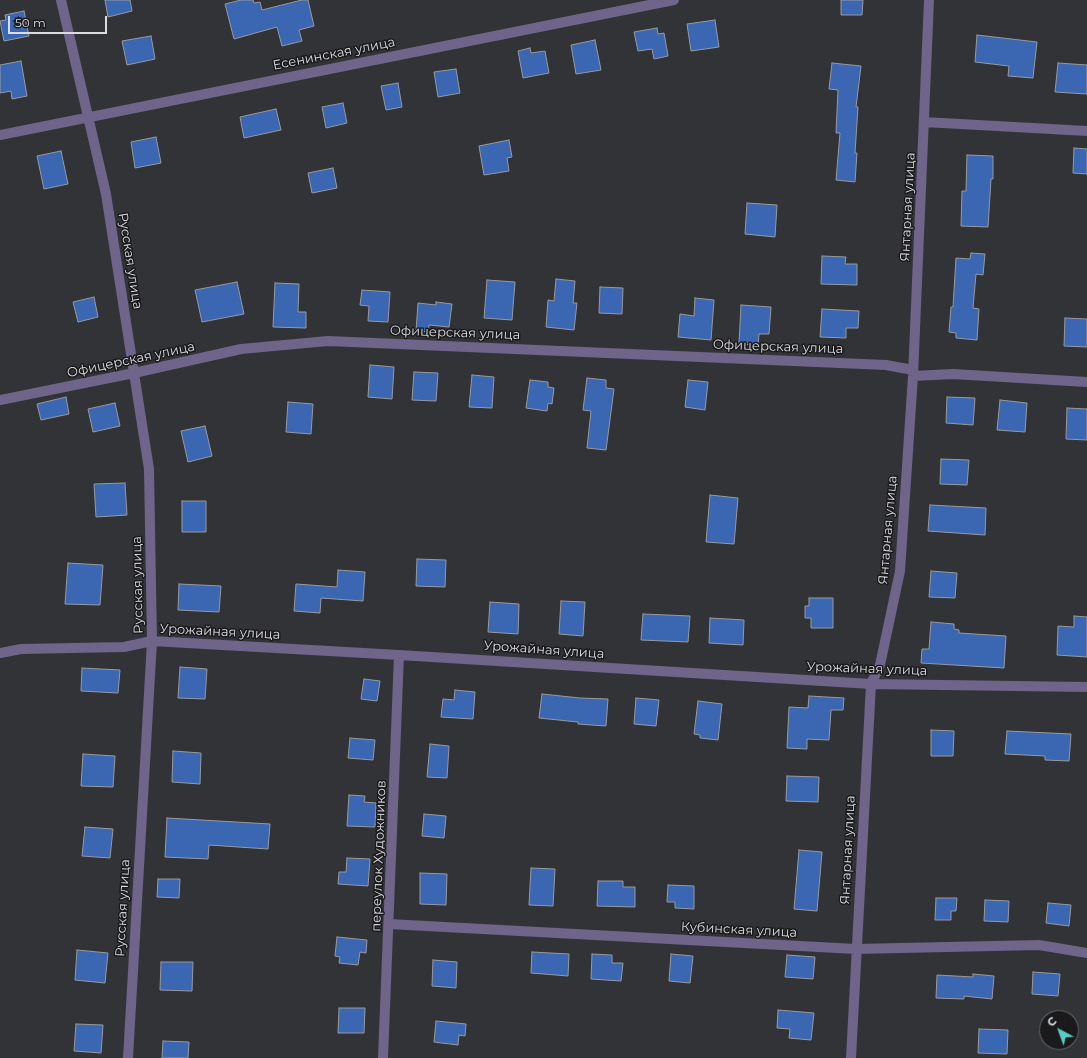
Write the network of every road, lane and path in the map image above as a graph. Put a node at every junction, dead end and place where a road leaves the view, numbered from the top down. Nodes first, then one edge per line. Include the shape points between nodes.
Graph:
1 (61, 0) edge
2 (674, 0) edge
3 (929, 0) edge
4 (88, 117) junction
5 (924, 122) junction
6 (1087, 131) edge
7 (0, 135) edge
8 (134, 373) junction
9 (913, 373) junction
10 (1087, 382) edge
11 (0, 400) edge
12 (152, 641) junction
13 (0, 653) edge
14 (399, 655) junction
15 (871, 684) junction
16 (1087, 687) edge
17 (389, 924) junction
18 (856, 949) junction
19 (1087, 953) edge
20 (128, 1058) edge
21 (383, 1058) edge
22 (851, 1058) edge

1 - 4 street, Русская улица
2 - 4 street, Есенинская улица
3 - 5 street, Янтарная улица
4 - 7 street, Есенинская улица
4 - 8 street, Русская улица via 106,194
5 - 6 street
5 - 9 street, Янтарная улица
8 - 9 street, Офицерская улица via 241,349 328,341 886,365
8 - 11 street, Офицерская улица
8 - 12 street, Русская улица via 149,469
9 - 10 street, Офицерская улица
9 - 15 street, Янтарная улица via 900,571 880,664
12 - 13 street, Урожайная улица via 124,647 21,649
12 - 14 street, Урожайная улица
12 - 20 street, Русская улица
14 - 15 street, Урожайная улица
14 - 17 street, переулок Художников
15 - 16 street, Урожайная улица
15 - 18 street, Янтарная улица
17 - 18 street, Кубинская улица
17 - 21 street, переулок Художников
18 - 19 street, Кубинская улица via 1040,945
18 - 22 street, Янтарная улица

